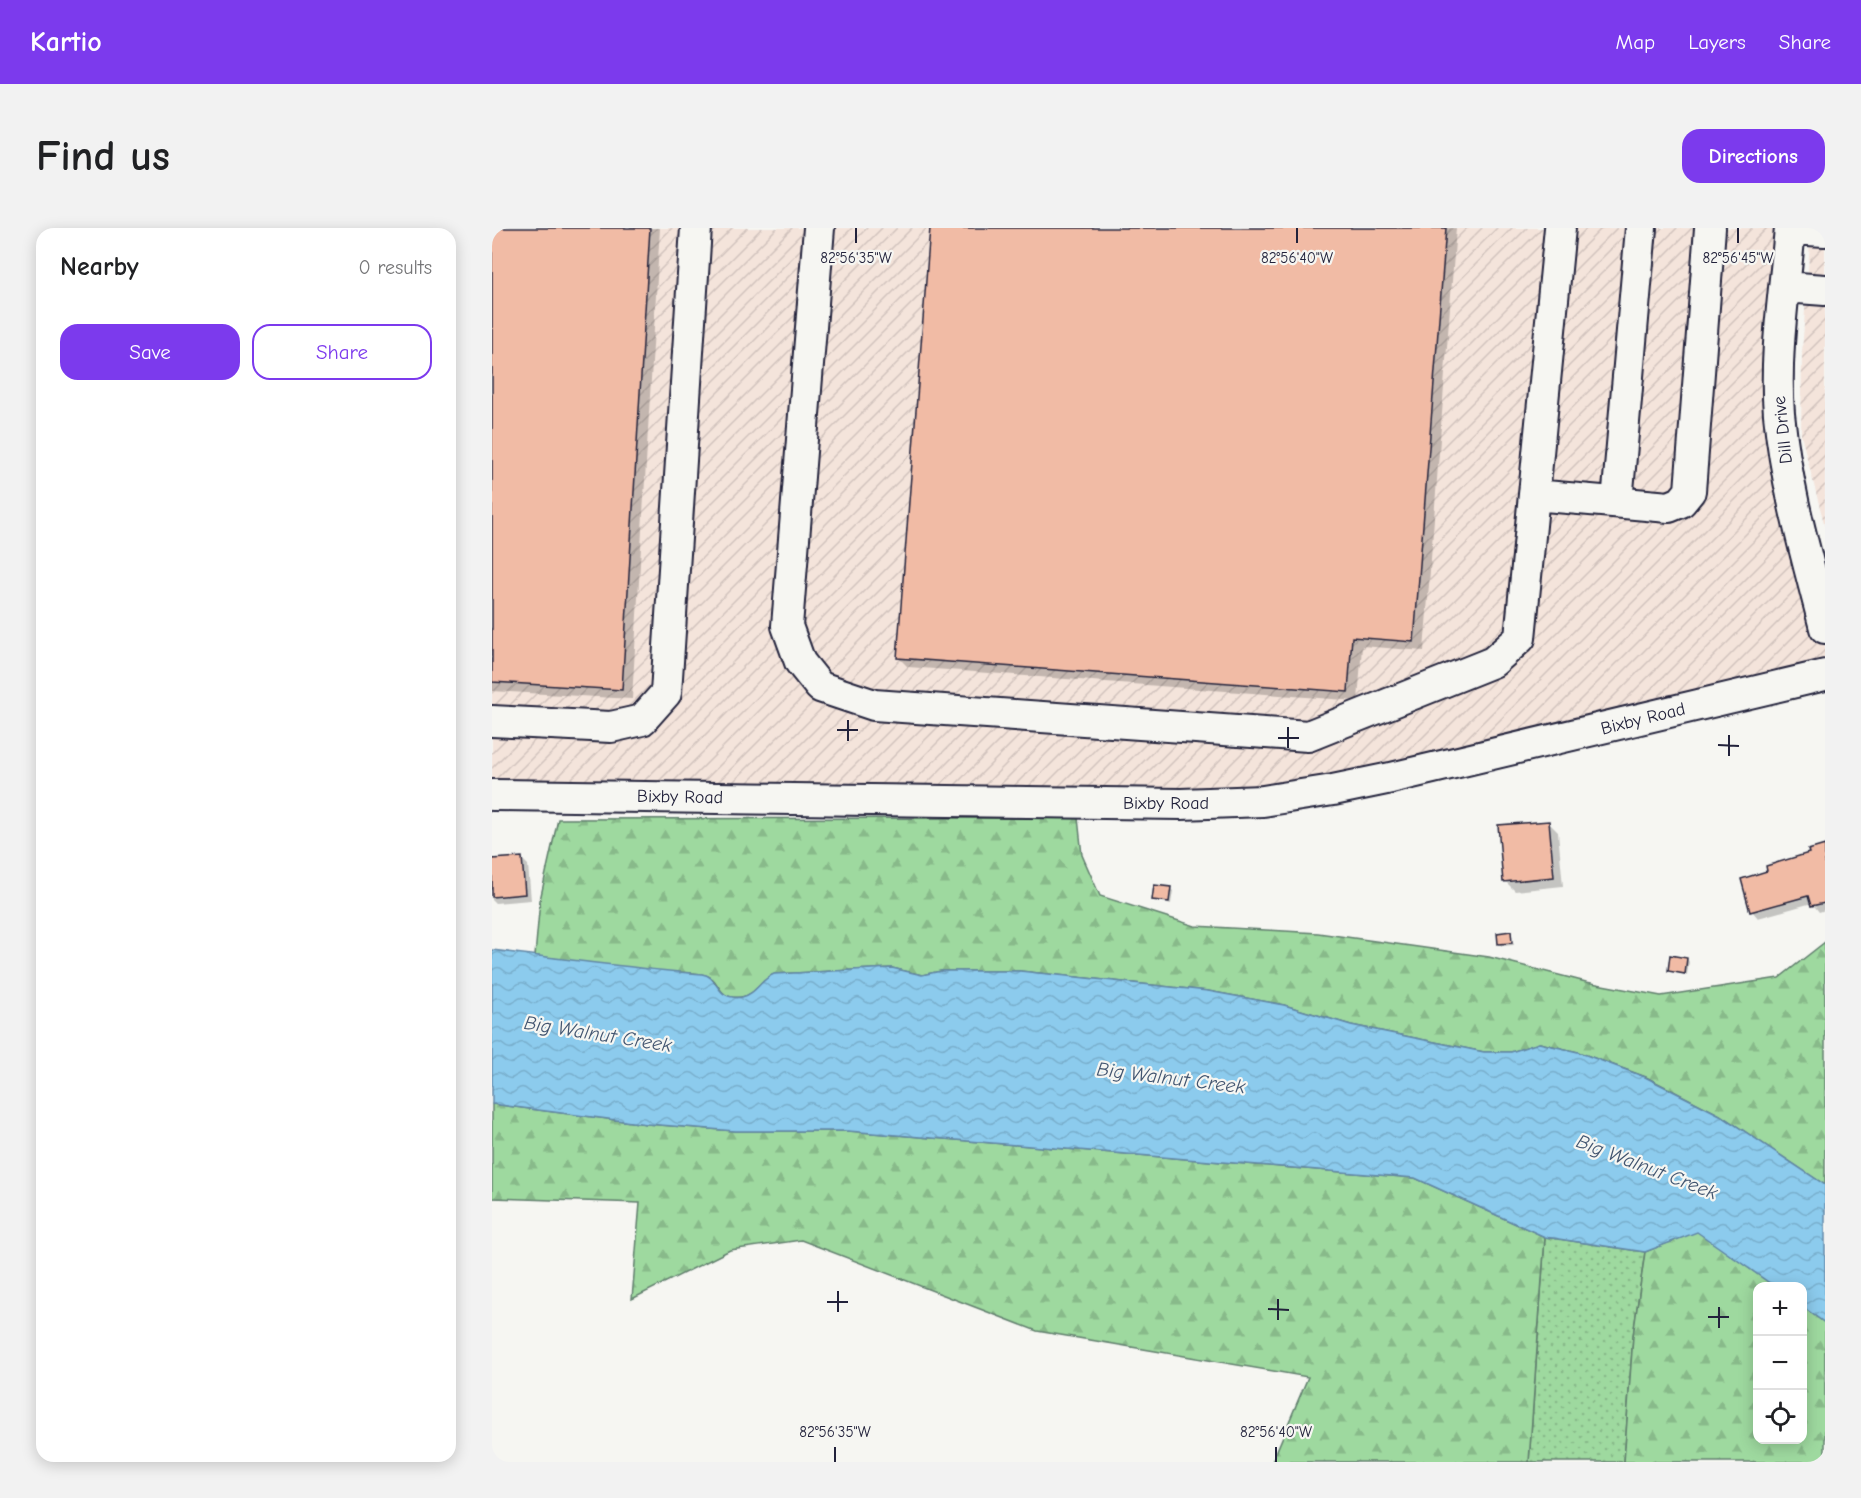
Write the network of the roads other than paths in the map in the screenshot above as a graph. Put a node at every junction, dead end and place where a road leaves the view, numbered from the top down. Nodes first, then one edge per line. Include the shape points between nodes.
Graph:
1 (696, 228) edge
2 (819, 228) edge
3 (1560, 228) edge
4 (1641, 228) edge
5 (1710, 228) edge
6 (1790, 228) edge
7 (1825, 231) edge
8 (1785, 286) junction
9 (1825, 290) edge
10 (1534, 495) junction
11 (1617, 502) junction
12 (1825, 628) edge
13 (1825, 675) edge
14 (492, 721) edge
15 (492, 795) edge

1 - 14 street via 666,693 642,720 611,727
2 - 10 street via 787,627 800,662 820,687 874,705 1308,736 1493,662 1520,638
3 - 10 street
4 - 11 street
5 - 11 street via 1690,491 1681,502 1669,507
6 - 7 street
6 - 8 street, Dill Drive
8 - 9 street
8 - 12 street, Dill Drive via 1779,413 1796,511
10 - 11 street
13 - 15 street, Bixby Road via 1403,775 1263,801 1181,804

